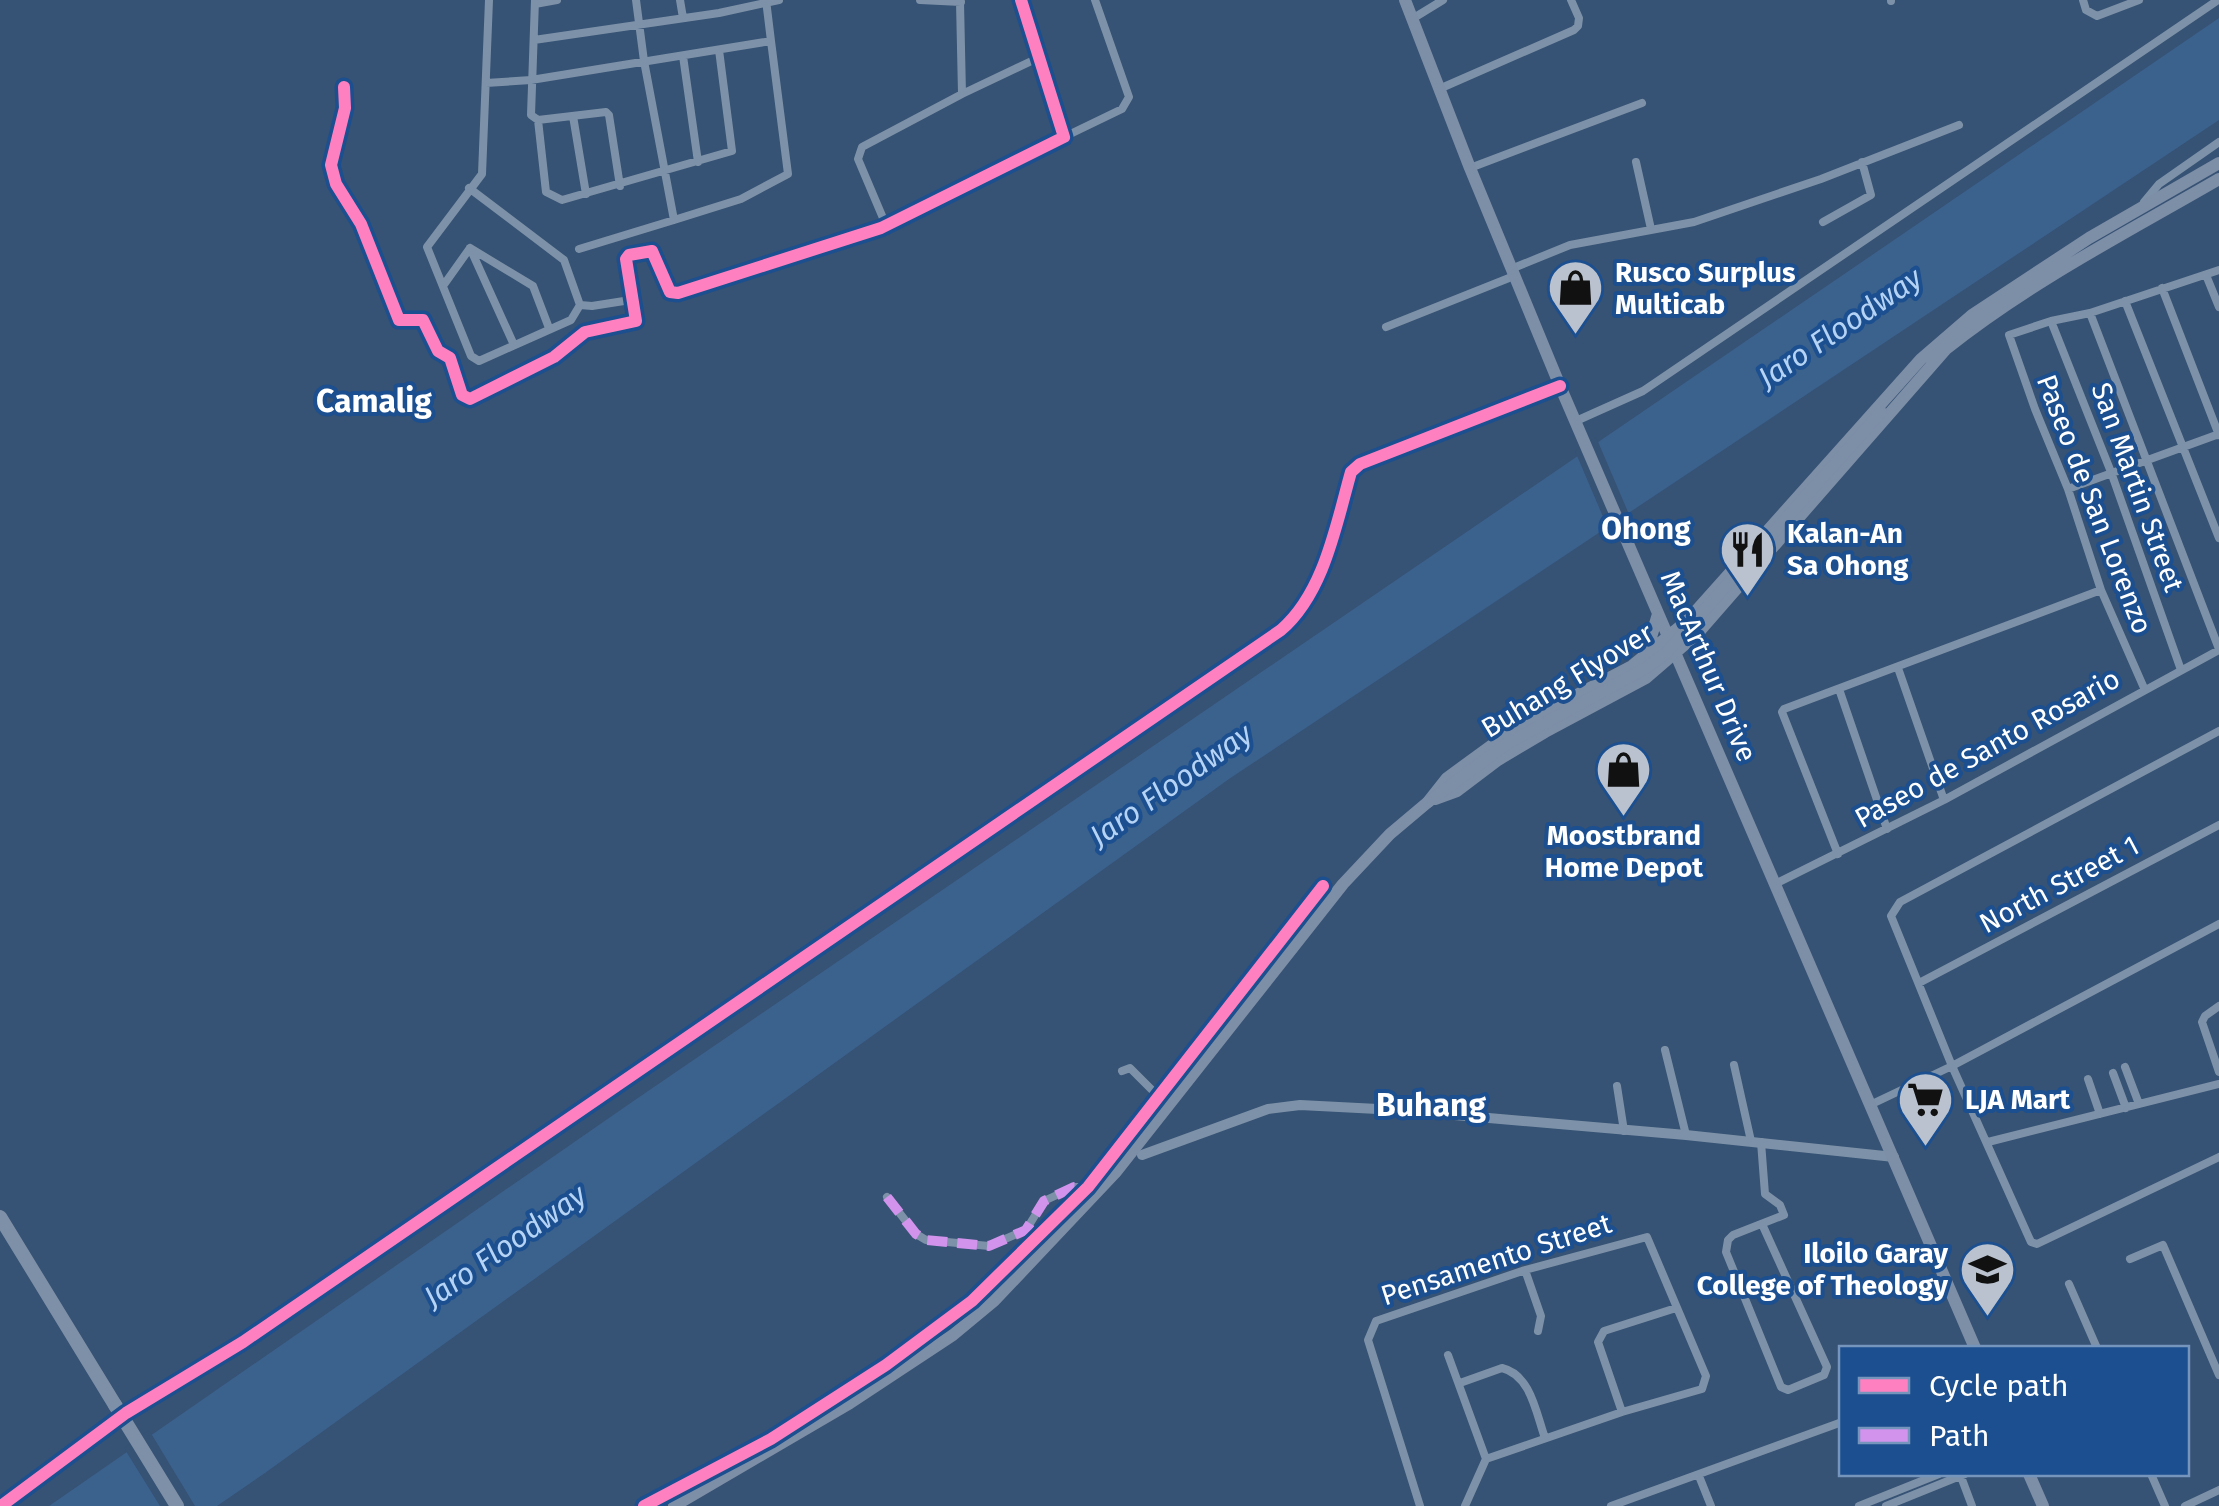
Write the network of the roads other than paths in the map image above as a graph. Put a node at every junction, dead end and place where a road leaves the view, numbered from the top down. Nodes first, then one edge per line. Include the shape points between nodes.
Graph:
1 (489, 0) edge
2 (557, 0) edge
3 (636, 0) edge
4 (680, 0) edge
5 (717, 0) edge
6 (779, 0) edge
7 (920, 0) edge
8 (1021, 0) edge
9 (1094, 0) edge
10 (1405, 0) edge
11 (1443, 0) edge
12 (1571, 0) edge
13 (2083, 0) edge
14 (2139, 0) edge
15 (2218, 0) edge
16 (963, 1) edge
17 (535, 2) edge
18 (766, 2) edge
19 (719, 13) junction
20 (682, 18) junction
21 (1412, 18) junction
22 (640, 23) junction
23 (534, 40) junction
24 (772, 41) junction
25 (718, 50) junction
26 (683, 56) junction
27 (1040, 57) junction
28 (644, 61) junction
29 (531, 80) junction
30 (486, 84) junction
31 (344, 86) dead end
32 (1439, 89) junction
33 (962, 94) junction
34 (1642, 102) dead end
35 (573, 116) junction
36 (538, 120) junction
37 (1959, 125) dead end
38 (1064, 136) junction
39 (2219, 142) edge
40 (698, 162) junction
41 (1636, 162) dead end
42 (1862, 162) junction
43 (2219, 164) edge
44 (1470, 168) junction
45 (664, 172) junction
46 (2212, 178) edge
47 (620, 186) junction
48 (470, 188) junction
49 (586, 194) junction
50 (2141, 206) junction
51 (674, 220) junction
52 (1824, 222) dead end
53 (2124, 224) junction
54 (880, 228) junction
55 (1651, 230) junction
56 (470, 248) junction
57 (579, 248) dead end
58 (2219, 270) edge
59 (1513, 272) junction
60 (2206, 275) junction
61 (443, 286) junction
62 (2162, 288) junction
63 (624, 301) dead end
64 (2125, 301) junction
65 (580, 305) junction
66 (2219, 307) edge
67 (2090, 313) junction
68 (2051, 321) junction
69 (1386, 327) dead end
70 (550, 328) junction
71 (514, 345) junction
72 (1560, 386) junction
73 (1895, 396) junction
74 (1577, 424) junction
75 (2219, 434) edge
76 (2184, 447) junction
77 (2148, 458) junction
78 (2110, 472) junction
79 (2068, 489) junction
80 (2219, 538) edge
81 (2101, 590) junction
82 (1697, 609) junction
83 (1657, 611) junction
84 (1697, 634) junction
85 (1668, 636) junction
86 (2219, 649) edge
87 (1676, 655) junction
88 (1645, 657) junction
89 (1898, 668) junction
90 (2181, 670) junction
91 (1646, 678) junction
92 (1686, 682) junction
93 (2144, 688) junction
94 (1838, 689) junction
95 (2219, 730) edge
96 (1944, 800) junction
97 (1428, 802) junction
98 (2219, 824) edge
99 (1888, 828) junction
100 (1838, 854) junction
101 (1775, 884) junction
102 (2219, 924) edge
103 (1919, 983) junction
104 (2219, 1006) edge
105 (1665, 1050) dead end
106 (1734, 1065) dead end
107 (1952, 1066) junction
108 (2125, 1067) dead end
109 (1122, 1071) dead end
110 (2219, 1072) edge
111 (2113, 1073) dead end
112 (2088, 1079) dead end
113 (2219, 1084) edge
114 (1617, 1086) dead end
115 (1872, 1104) junction
116 (2139, 1104) junction
117 (1167, 1105) junction
118 (2126, 1108) junction
119 (2100, 1114) junction
120 (1624, 1131) junction
121 (1686, 1135) junction
122 (1756, 1142) junction
123 (1988, 1142) junction
124 (1142, 1155) joint
125 (1894, 1157) junction
126 (2219, 1158) edge
127 (1112, 1177) junction
128 (1088, 1187) joint
129 (886, 1197) dead end
130 (0, 1217) edge
131 (1762, 1224) junction
132 (2130, 1259) dead end
133 (1525, 1270) junction
134 (2069, 1284) dead end
135 (1676, 1308) junction
136 (1538, 1331) dead end
137 (1975, 1346) edge
138 (2096, 1346) edge
139 (1448, 1355) dead end
140 (2219, 1375) edge
141 (1460, 1382) junction
142 (138, 1405) tunnel mouth
143 (1622, 1412) junction
144 (1839, 1423) edge
145 (102, 1429) tunnel mouth
146 (1546, 1438) junction
147 (1486, 1458) junction
148 (1699, 1476) junction
149 (1934, 1476) edge
150 (1960, 1476) edge
151 (1962, 1476) edge
152 (2029, 1476) edge
153 (2152, 1476) edge
154 (2219, 1490) edge
155 (1, 1506) edge
156 (177, 1506) edge
157 (674, 1506) edge
158 (1420, 1506) edge
159 (1465, 1506) edge
160 (1611, 1506) edge
161 (1711, 1506) edge
162 (1859, 1506) edge
163 (1886, 1506) edge
164 (1972, 1506) edge
165 (2043, 1506) edge
166 (2166, 1506) edge
167 (2185, 1506) edge

1 - 30 street
2 - 17 street
3 - 22 street
4 - 20 street
5 - 19 street
6 - 18 street
7 - 16 street
8 - 27 street
9 - 38 street via 1129,97 1122,108
10 - 21 main road, MacArthur Drive
11 - 21 street
12 - 32 street via 1579,18 1574,30
13 - 14 street via 2097,16
15 - 74 street via 1643,391
16 - 33 street
17 - 23 street
18 - 19 street
18 - 24 street
19 - 20 street
20 - 22 street
21 - 32 main road, MacArthur Drive
22 - 23 street
22 - 28 street
23 - 29 street
24 - 25 street
24 - 51 street via 788,174 742,200
25 - 26 street
25 - 40 street via 732,152
26 - 28 street
26 - 40 street
27 - 33 street
27 - 38 street
28 - 29 street
28 - 45 street
29 - 30 street
29 - 36 street via 531,114
30 - 48 street via 482,174
31 - 54 street via 331,165 336,184 362,224 399,320 424,320 438,351 450,358 465,398 554,358 585,332 636,321 629,254 652,251 670,292 678,294
32 - 44 main road, MacArthur Drive
33 - 54 street via 862,147 858,160
34 - 44 street
35 - 36 street
35 - 47 street via 610,115
35 - 49 street
36 - 49 street via 546,192 567,200
37 - 42 street
38 - 54 street
39 - 50 street via 2159,184
40 - 45 street
41 - 55 street
42 - 52 street via 1872,194
42 - 55 street via 1694,222
43 - 46 main road
44 - 59 main road, MacArthur Drive
45 - 47 street
45 - 51 street
46 - 50 main road
46 - 53 main road
47 - 49 street
48 - 61 street via 426,247
48 - 65 street via 564,260
50 - 53 main road
51 - 57 street
53 - 73 main road via 1972,316 1938,342
55 - 59 street via 1570,245
56 - 61 street
56 - 70 street via 532,286
56 - 71 street
58 - 60 street
59 - 69 street
59 - 72 main road, MacArthur Drive
60 - 62 street
60 - 66 street
61 - 71 street via 471,356 479,362
62 - 64 street
62 - 75 street
63 - 65 street
64 - 67 street
64 - 76 street
65 - 70 street via 571,320
67 - 68 street
67 - 77 street
68 - 78 street, San Martin Street
68 - 79 street, Paseo de San Lorenzo via 2009,334
70 - 71 street
72 - 74 main road, MacArthur Drive
72 - 142 street via 1360,464 1351,472 1327,556 1299,614 1281,630 243,1342
73 - 82 main road
73 - 84 main road
73 - 97 main road, Buhang Flyover, bridge via 1666,653 1508,743
74 - 83 main road, MacArthur Drive
75 - 76 street
76 - 77 street
76 - 80 street
77 - 78 street
77 - 86 street
78 - 79 street
78 - 90 street, San Martin Street
79 - 81 street, Paseo de San Lorenzo
81 - 89 street
81 - 93 street, Paseo de San Lorenzo
82 - 83 main road via 1679,618
82 - 85 main road
83 - 85 main road, MacArthur Drive
83 - 88 main road
84 - 87 main road
84 - 92 main road
85 - 87 main road, MacArthur Drive
85 - 88 main road
86 - 90 street, Paseo de Santo Rosario
87 - 91 main road
87 - 92 main road, MacArthur Drive
88 - 97 main road via 1494,742
89 - 94 street
89 - 96 street
90 - 93 street, Paseo de Santo Rosario
91 - 92 main road
91 - 97 main road
92 - 101 main road, MacArthur Drive
93 - 96 street, Paseo de Santo Rosario
94 - 99 street
94 - 100 street via 1782,712
95 - 103 street via 1900,902 1891,916
96 - 99 street, Paseo de Santo Rosario
97 - 117 main road via 1342,884
98 - 103 street, North Street 1
99 - 100 street, Paseo de Santo Rosario
100 - 101 street, Paseo de Santo Rosario
101 - 115 main road, MacArthur Drive
102 - 107 street
103 - 107 street
104 - 110 street via 2202,1022
105 - 121 street
106 - 122 street
107 - 115 street
107 - 123 street
108 - 116 street
109 - 117 street via 1130,1068
111 - 118 street
112 - 119 street
113 - 116 street
114 - 120 street
115 - 125 main road, MacArthur Drive
116 - 118 street
117 - 127 main road
118 - 119 street
119 - 123 street
120 - 121 street
120 - 124 street via 1284,1105
121 - 122 street
122 - 125 street
122 - 131 street via 1760,1196 1780,1205 1784,1215
123 - 126 street via 2037,1244
124 - 127 main road
125 - 137 main road, MacArthur Drive
127 - 128 main road
127 - 157 main road via 1008,1288 953,1335
128 - 129 street via 1044,1201 1026,1230 989,1246 926,1240
130 - 156 highway, bridge
131 - 131 street via 1826,1367 1824,1375 1788,1390 1780,1387 1726,1252 1733,1235
132 - 140 street via 2163,1245
133 - 135 street, Pensamento Street via 1644,1236
133 - 136 street via 1541,1316
133 - 158 street, Pensamento Street via 1388,1314 1370,1329
134 - 138 street
135 - 143 street via 1599,1335
135 - 143 street via 1706,1383
139 - 141 street
141 - 146 street via 1502,1368 1518,1374
141 - 147 street
143 - 146 street
144 - 148 street
145 - 155 street
146 - 147 street
147 - 159 street
148 - 160 street
148 - 161 street
149 - 162 street
150 - 163 street
151 - 164 street
152 - 165 main road
153 - 166 street
154 - 167 street

